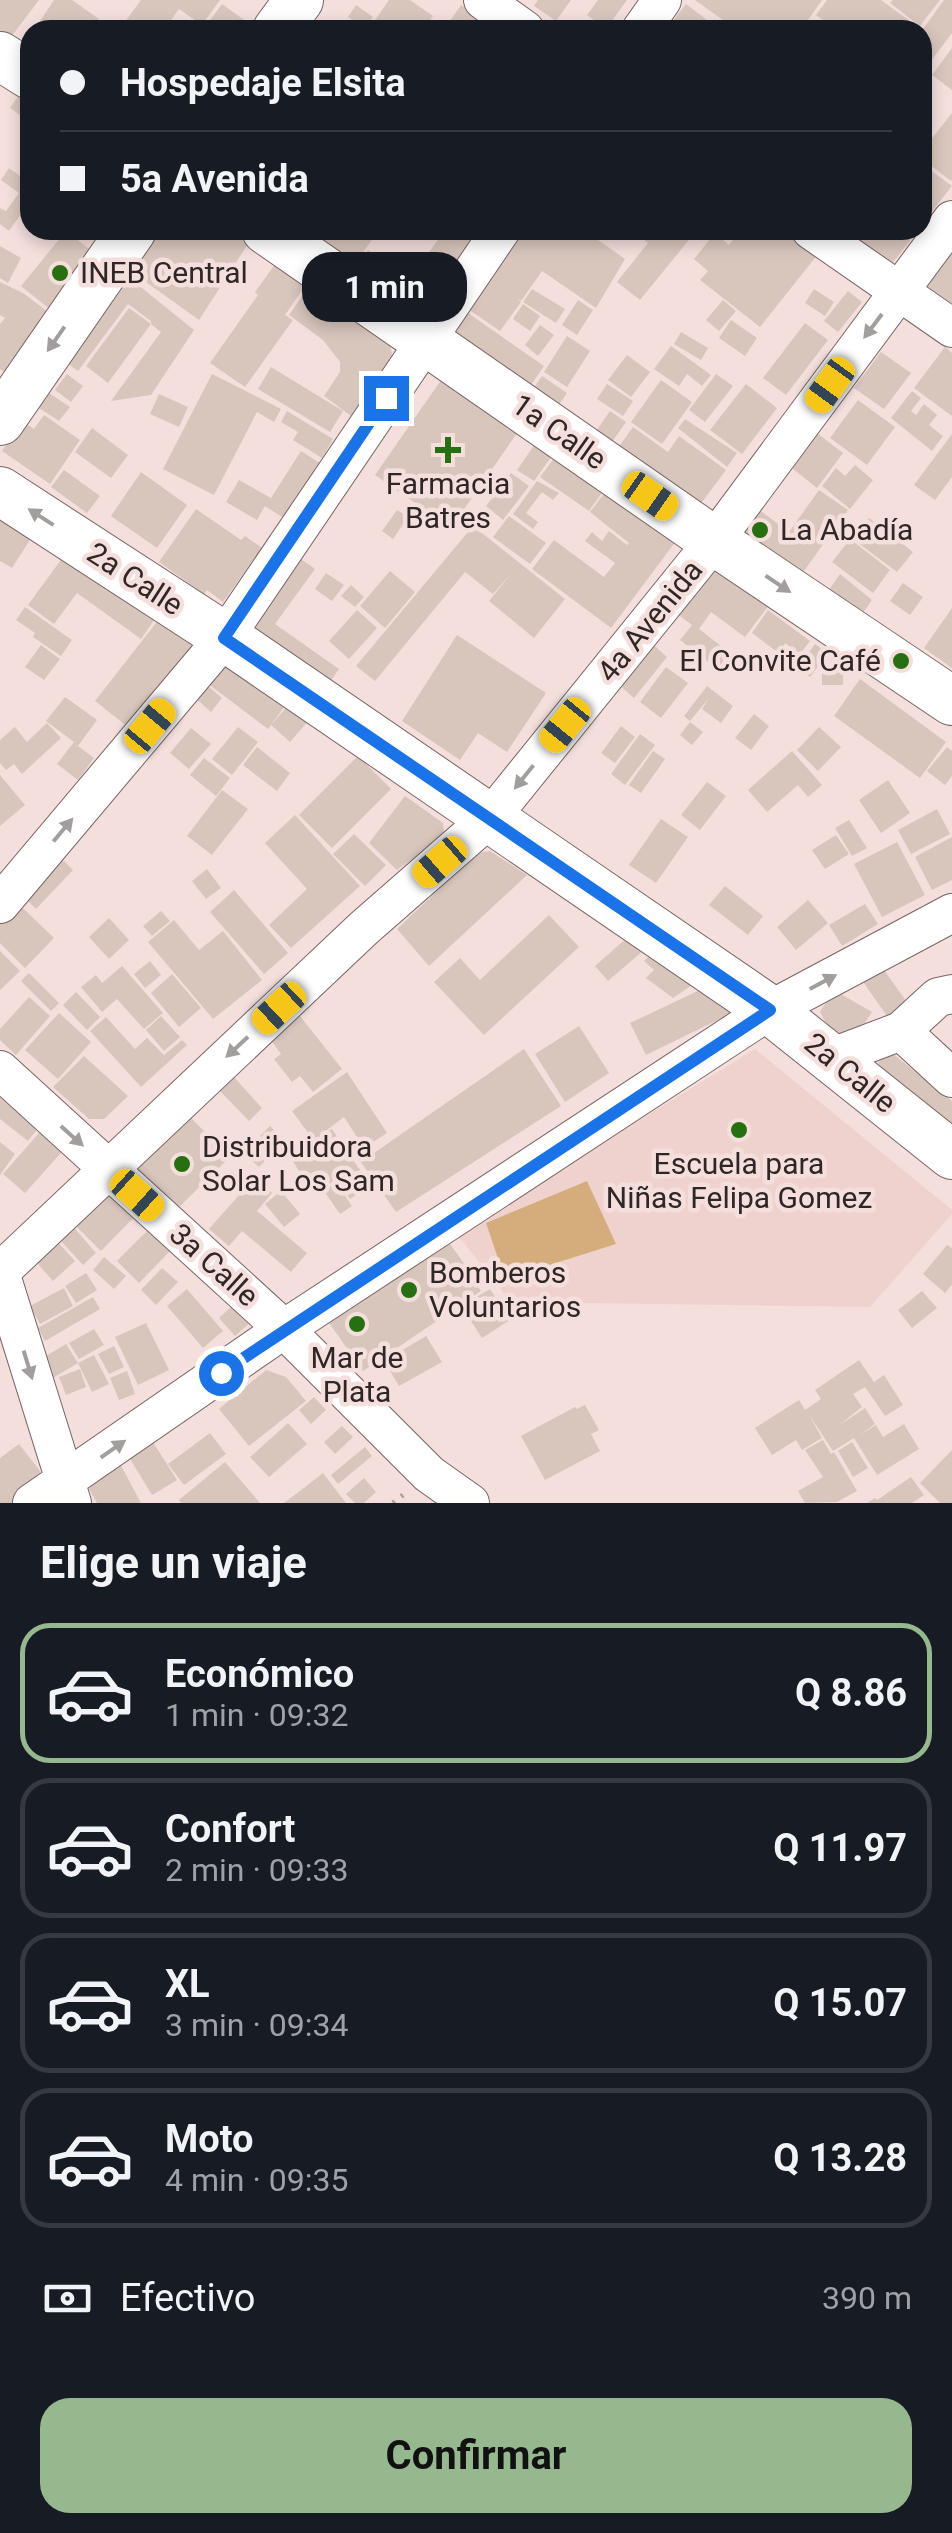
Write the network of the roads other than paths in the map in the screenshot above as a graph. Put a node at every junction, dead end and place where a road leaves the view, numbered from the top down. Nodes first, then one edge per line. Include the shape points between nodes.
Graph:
1 (300, 0) edge
2 (484, 0) edge
3 (285, 20) edge
4 (511, 20) edge
5 (952, 220) edge
6 (125, 240) edge
7 (281, 240) edge
8 (495, 240) edge
9 (826, 240) edge
10 (900, 291) junction
11 (952, 328) edge
12 (426, 338) junction
13 (0, 421) edge
14 (0, 491) edge
15 (714, 541) junction
16 (224, 638) junction
17 (952, 700) edge
18 (491, 817) junction
19 (0, 904) edge
20 (952, 914) edge
21 (952, 994) edge
22 (770, 1010) junction
23 (901, 1031) junction
24 (830, 1058) junction
25 (0, 1070) edge
26 (952, 1078) edge
27 (952, 1155) edge
28 (107, 1168) junction
29 (0, 1272) edge
30 (284, 1329) junction
31 (56, 1497) edge
32 (470, 1503) edge

1 - 3 main road
2 - 4 street
5 - 10 street, 4a Avenida
6 -> 13 main road
7 - 12 main road, 1a Calle
8 - 12 street
9 - 10 street
10 - 11 street
10 -> 15 street, 4a Avenida
12 - 15 main road, 1a Calle
12 - 16 street
16 -> 14 main road, 2a Calle
15 -> 17 main road, 1a Calle
15 -> 18 street, 4a Avenida
16 - 18 main road, 2a Calle
19 -> 16 street
18 - 22 main road, 2a Calle
18 -> 28 street, 4a Avenida
22 -> 20 street
21 - 23 street via 938,997
22 - 24 main road, 2a Calle
22 - 30 street
23 - 24 street
23 - 26 street
24 - 27 main road, 2a Calle
25 -> 28 street, 3a Calle
28 - 29 street, 4a Avenida
28 - 30 street, 3a Calle
29 -> 31 street
31 -> 30 street
30 - 32 street, 3a Calle via 428,1474

